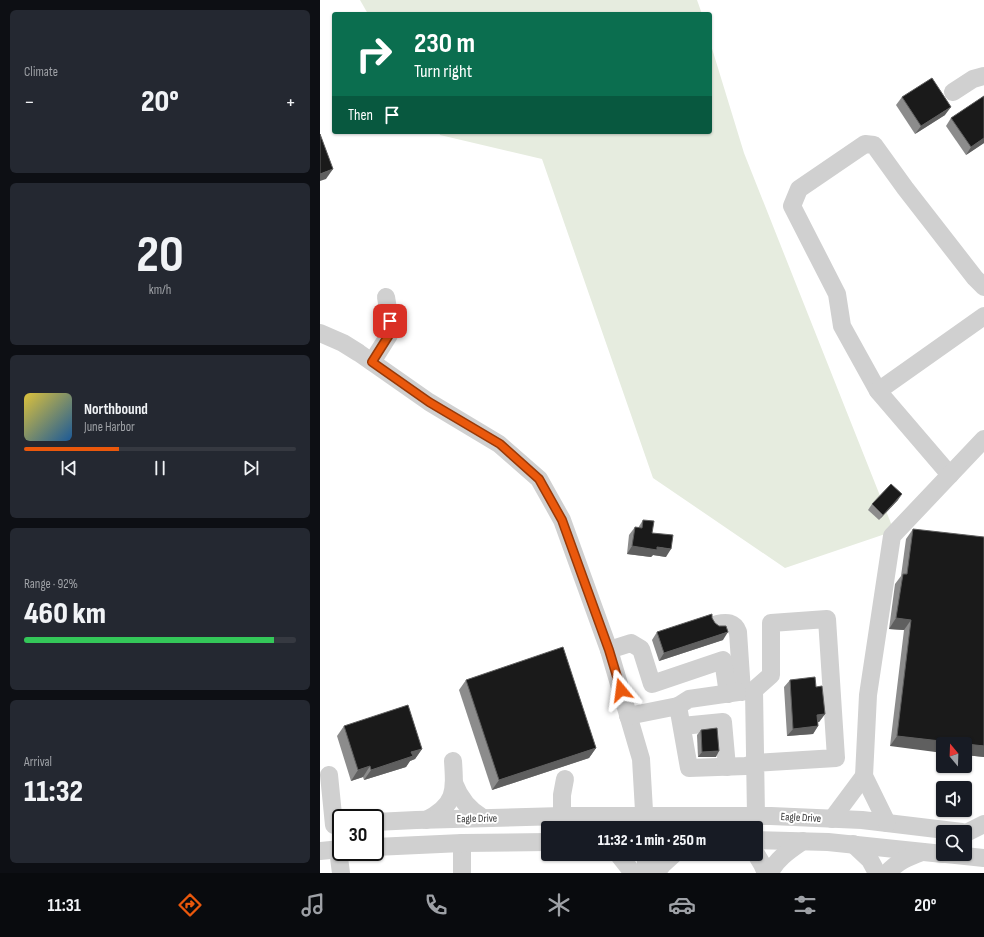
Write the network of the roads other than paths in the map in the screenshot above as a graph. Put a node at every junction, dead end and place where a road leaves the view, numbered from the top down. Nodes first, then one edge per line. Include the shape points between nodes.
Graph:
1 (984, 76) edge
2 (953, 92) dead end
3 (984, 287) edge
4 (386, 297) dead end
5 (984, 316) edge
6 (320, 332) edge
7 (372, 362) junction
8 (878, 391) junction
9 (984, 439) edge
10 (950, 474) junction
11 (717, 624) edge
12 (609, 650) junction
13 (741, 692) junction
14 (678, 706) junction
15 (628, 716) junction
16 (682, 726) junction
17 (453, 761) dead end
18 (755, 763) junction
19 (727, 767) junction
20 (329, 775) dead end
21 (864, 776) junction
22 (565, 779) dead end
23 (454, 783) junction
24 (562, 816) junction
25 (756, 816) junction
26 (483, 818) junction
27 (832, 819) junction
28 (426, 820) junction
29 (631, 821) edge
30 (645, 821) edge
31 (664, 821) edge
32 (384, 822) edge
33 (887, 823) junction
34 (984, 824) edge
35 (332, 825) edge
36 (936, 829) edge
37 (972, 829) edge
38 (972, 833) edge
39 (984, 835) edge
40 (763, 840) edge
41 (802, 841) junction
42 (541, 842) edge
43 (462, 843) junction
44 (853, 844) junction
45 (384, 847) edge
46 (923, 851) junction
47 (936, 853) edge
48 (972, 857) edge
49 (984, 858) edge
50 (337, 861) edge
51 (624, 861) edge
52 (646, 861) edge
53 (666, 861) edge
54 (760, 861) edge
55 (341, 873) edge
56 (462, 873) edge
57 (633, 873) edge
58 (646, 873) edge
59 (656, 873) edge
60 (766, 873) edge
61 (770, 873) edge
62 (877, 873) edge
63 (887, 873) edge

1 - 2 street via 973,78
3 - 8 street via 914,200 874,145 865,144 799,189 792,206 837,294 842,326
4 - 7 street via 390,321 389,335
5 - 8 street
6 - 7 street
7 - 12 street via 429,402 500,444 539,479 562,520
8 - 10 street
9 - 10 street
10 - 21 street via 892,536 868,694
11 - 13 street via 724,622 736,626
12 - 13 street via 632,643 647,646 652,684 724,660
12 - 15 street
13 - 14 street via 689,699
13 - 18 street
13 - 18 street via 771,675 771,623 827,619 836,758
14 - 15 street
14 - 16 street
15 - 30 street via 641,759
16 - 19 street via 689,768
16 - 19 street via 724,722
17 - 23 street
18 - 19 street
18 - 25 street
20 - 35 street
21 - 27 street
21 - 33 street
22 - 24 street
23 - 26 street via 462,800
23 - 28 street via 452,795 446,806
24 - 26 street, Eagle Drive
24 - 29 street, Eagle Drive
25 - 27 street, Eagle Drive
25 - 31 street, Eagle Drive
26 - 28 street, Eagle Drive
27 - 33 street, Eagle Drive
28 - 32 street, Eagle Drive
33 - 36 street, Eagle Drive
34 - 37 street
38 - 39 street, Eagle Drive
40 - 41 street
41 - 44 street
41 - 61 street via 783,856
42 - 43 street
43 - 45 street
43 - 56 street
44 - 46 street
44 - 62 street via 870,860
46 - 47 street
46 - 63 street via 907,857
48 - 49 street
50 - 55 street
51 - 57 street
52 - 58 street
53 - 59 street
54 - 60 street

